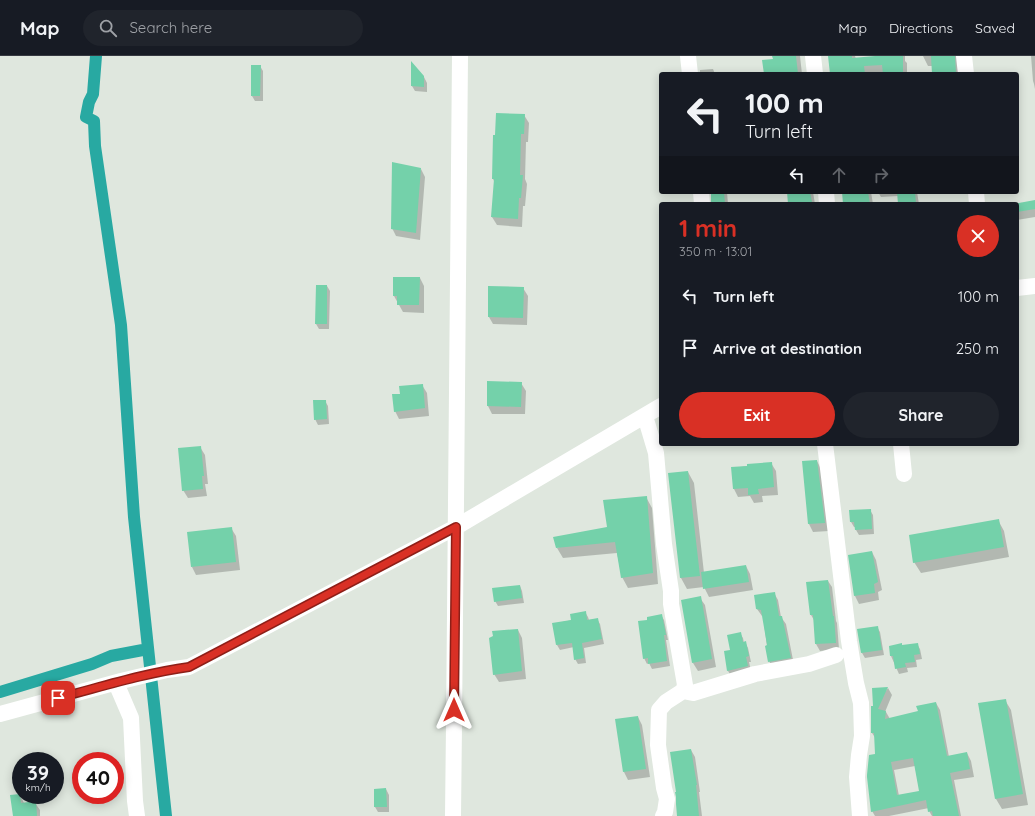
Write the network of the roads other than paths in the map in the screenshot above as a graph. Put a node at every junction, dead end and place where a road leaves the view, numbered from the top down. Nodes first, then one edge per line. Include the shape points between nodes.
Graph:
1 (460, 56) edge
2 (688, 56) edge
3 (813, 56) edge
4 (964, 56) edge
5 (690, 72) edge
6 (815, 72) edge
7 (966, 72) edge
8 (1035, 286) edge
9 (1019, 288) edge
10 (659, 407) edge
11 (645, 416) junction
12 (825, 446) edge
13 (901, 446) edge
14 (904, 474) dead end
15 (456, 527) junction
16 (836, 655) dead end
17 (118, 682) junction
18 (683, 691) junction
19 (0, 714) edge
20 (137, 816) edge
21 (453, 816) edge
22 (663, 816) edge
23 (860, 816) edge

1 - 15 street
2 - 5 street
3 - 6 street
4 - 7 street
8 - 9 street
10 - 11 street
11 - 15 street
11 - 18 street via 656,453 671,604 685,685
12 - 23 street via 849,641 861,703 862,736 857,777
13 - 14 street
15 - 17 street via 189,667
15 - 21 street
16 - 18 street via 809,664 754,674 692,693
17 - 19 street
17 - 20 street via 131,718
18 - 22 street via 659,710 658,745 667,799

